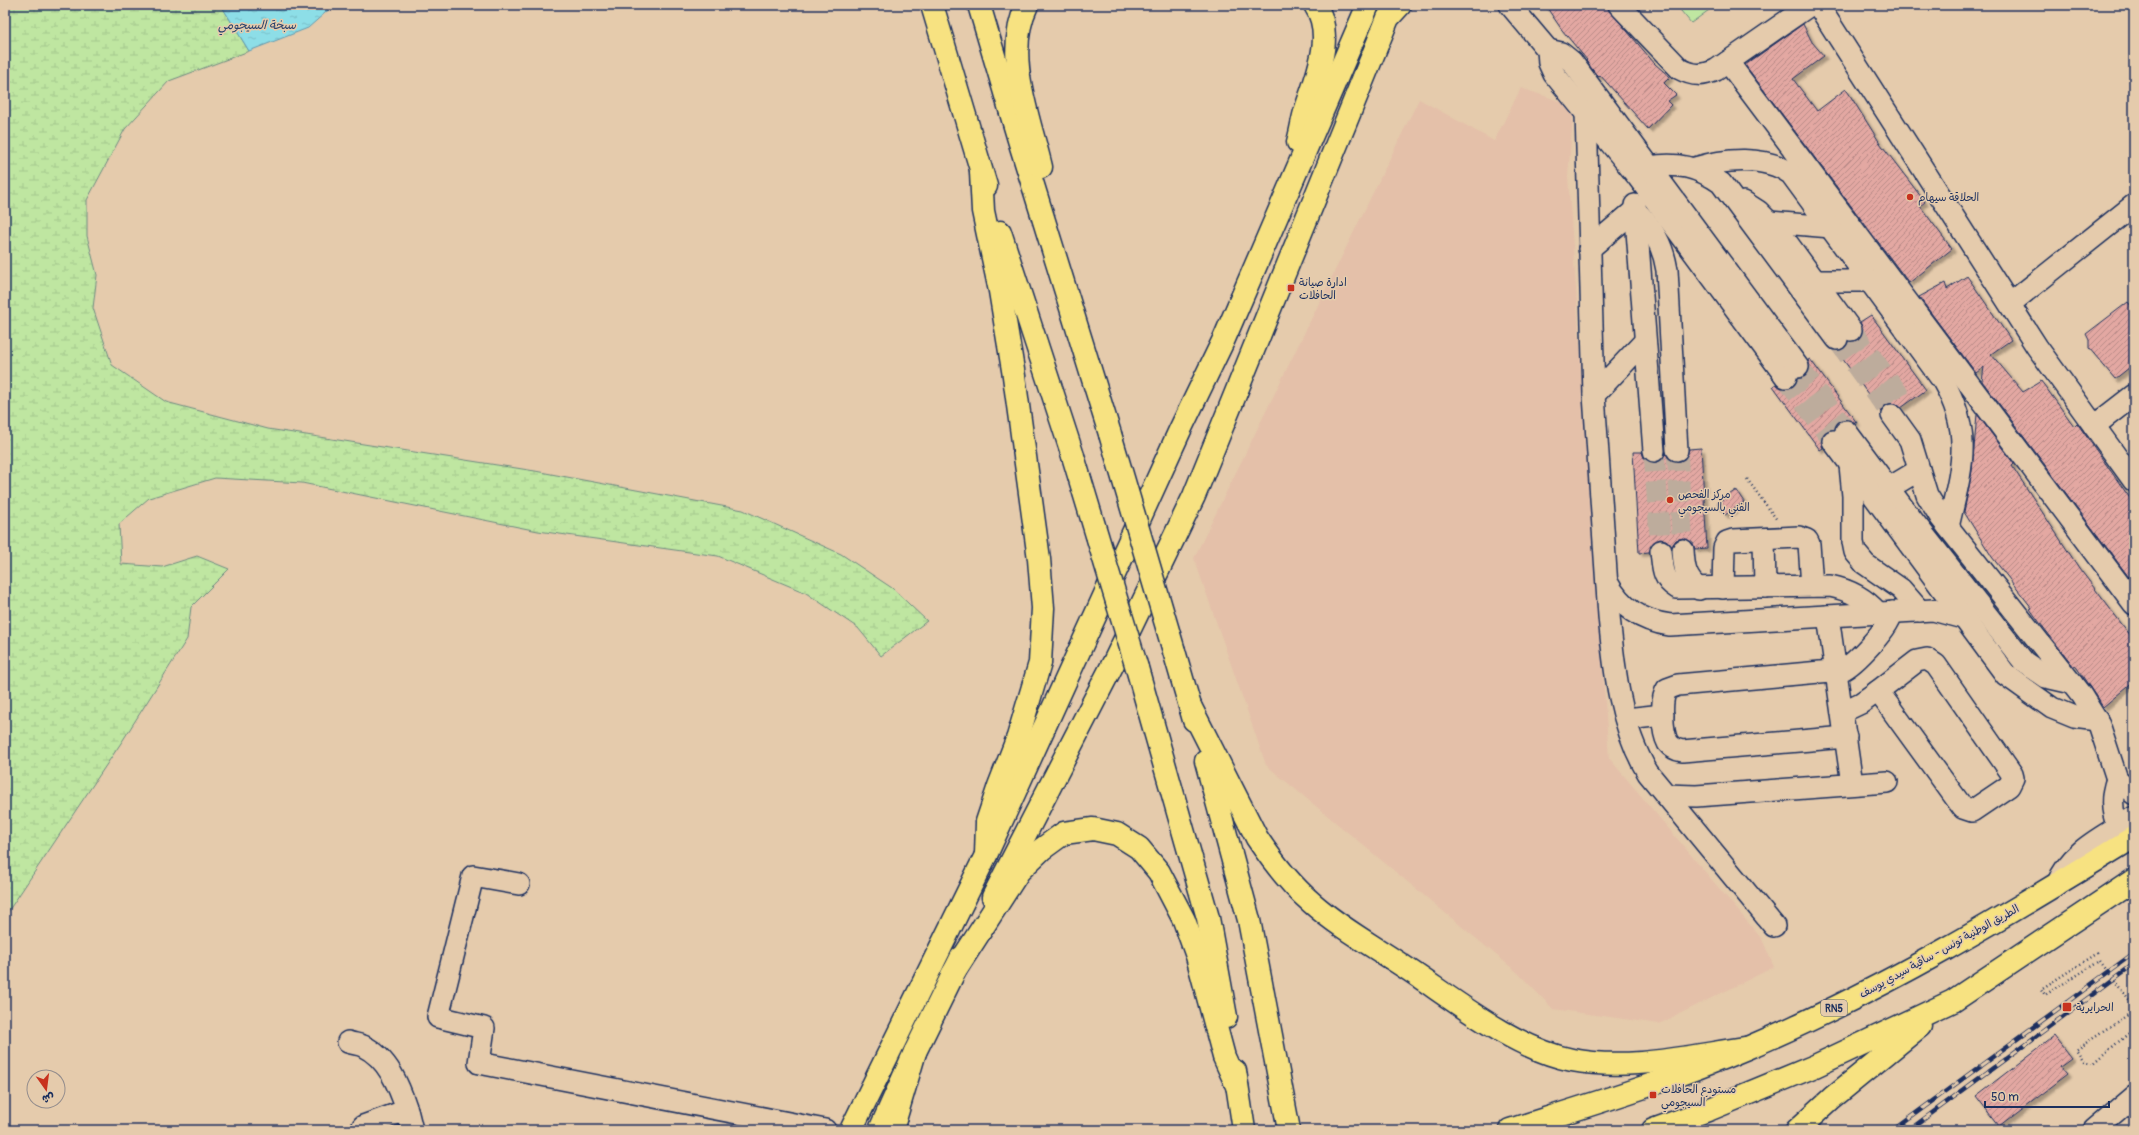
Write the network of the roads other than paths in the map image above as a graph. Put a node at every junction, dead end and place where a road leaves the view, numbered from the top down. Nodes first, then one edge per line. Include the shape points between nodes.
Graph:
1 (932, 5) edge
2 (979, 5) edge
3 (1028, 5) edge
4 (1315, 5) edge
5 (1368, 5) edge
6 (1400, 5) edge
7 (1510, 5) edge
8 (1619, 5) edge
9 (1810, 5) edge
10 (1818, 5) edge
11 (1548, 50) junction
12 (1728, 62) junction
13 (1586, 113) junction
14 (1695, 168) junction
15 (981, 172) junction
16 (1644, 172) junction
17 (1287, 194) junction
18 (1731, 195) junction
19 (2134, 205) edge
20 (1635, 210) junction
21 (1770, 222) junction
22 (1831, 226) junction
23 (1047, 231) junction
24 (1589, 249) junction
25 (1815, 280) junction
26 (1871, 281) junction
27 (2011, 303) junction
28 (1645, 341) junction
29 (1792, 372) tunnel mouth
30 (1594, 395) junction
31 (2134, 395) edge
32 (1898, 410) tunnel mouth
33 (2094, 426) junction
34 (1678, 450) tunnel mouth
35 (1654, 451) tunnel mouth
36 (1850, 465) junction
37 (1919, 470) junction
38 (2134, 481) edge
39 (1888, 488) junction
40 (1948, 527) junction
41 (1774, 538) junction
42 (1683, 550) tunnel mouth
43 (1662, 551) tunnel mouth
44 (1607, 582) junction
45 (1812, 586) junction
46 (1765, 587) junction
47 (1723, 588) junction
48 (1699, 589) junction
49 (2134, 604) edge
50 (1920, 611) junction
51 (1885, 612) junction
52 (1828, 616) junction
53 (1963, 618) junction
54 (1836, 672) junction
55 (2072, 683) junction
56 (1878, 691) junction
57 (1190, 706) junction
58 (1842, 712) junction
59 (1663, 715) junction
60 (1626, 720) junction
61 (2097, 720) junction
62 (1846, 737) junction
63 (2117, 779) junction
64 (1887, 782) dead end
65 (1852, 784) junction
66 (2134, 794) edge
67 (1666, 796) junction
68 (2129, 827) edge
69 (986, 855) junction
70 (2134, 880) edge
71 (519, 884) dead end
72 (1774, 926) dead end
73 (952, 975) junction
74 (1953, 1001) junction
75 (348, 1042) dead end
76 (1746, 1048) junction
77 (915, 1052) junction
78 (1237, 1086) junction
79 (2134, 1096) edge
80 (407, 1110) junction
81 (360, 1129) edge
82 (412, 1130) edge
83 (824, 1130) edge
84 (851, 1130) edge
85 (880, 1130) edge
86 (892, 1130) edge
87 (1244, 1130) edge
88 (1288, 1130) edge
89 (1510, 1130) edge
90 (1653, 1130) edge
91 (1797, 1130) edge
92 (2094, 1130) edge

1 - 15 main road
2 - 23 main road
3 - 23 main road via 1021,18 1016,57 1048,200
4 - 17 main road via 1320,12 1324,28 1324,49 1305,114
5 - 17 main road
6 - 73 main road via 1388,18 1194,496 1114,662
7 - 11 street
8 - 12 street via 1680,68 1688,73 1708,74
9 - 12 street
10 - 27 street via 1915,159
11 - 13 street via 1554,74
11 - 16 street via 1561,53 1572,62
12 - 49 street
13 - 16 street
13 - 24 street
14 - 16 street via 1680,165
14 - 18 street via 1721,183
14 - 22 street via 1727,162 1775,164 1791,174
15 - 69 main road via 983,211 1013,369 1039,559 1043,608 1040,663 1018,737 987,822
15 - 78 main road, bridge via 1137,668 1208,918
16 - 20 street
16 - 29 street
17 - 69 main road via 1224,339
18 - 21 street via 1745,202
18 - 25 street via 1844,334
19 - 27 street
20 - 24 street
20 - 28 street
20 - 34 street via 1653,231 1666,263
21 - 22 street
21 - 25 street
22 - 26 street
23 - 57 main road, bridge
24 - 30 street
25 - 26 street
26 - 40 street via 1943,381 1957,411 1963,445 1962,462
27 - 33 street via 2037,347
28 - 30 street
28 - 35 street
30 - 44 street
31 - 33 street
32 - 37 street
33 - 38 street
36 - 39 street via 1840,436
36 - 50 street via 1855,552 1865,564 1901,589
36 - 53 street
37 - 39 street
37 - 40 street via 1930,501
39 - 55 street via 2024,662 2046,677
40 - 55 street
41 - 45 street via 1803,538 1809,544
41 - 46 street
41 - 47 street via 1727,542 1724,548
42 - 48 street via 1686,573
43 - 48 street via 1663,572 1671,584 1685,589
44 - 52 street via 1618,599 1632,613 1657,623 1670,625
44 - 60 street via 1612,651
45 - 46 street
45 - 51 street via 1830,586 1852,592
46 - 47 street
47 - 48 street
50 - 51 street
50 - 53 street via 1943,612
51 - 52 street
51 - 54 street via 1888,624 1856,659 1846,668
52 - 54 street
53 - 61 street via 2000,668 2042,703 2063,713
54 - 58 street
54 - 59 street via 1672,686 1664,694
55 - 61 street
56 - 56 street via 1917,661 1932,661 2010,770 2012,782 1975,810 1966,810
56 - 58 street
57 - 76 main road via 1257,838 1296,889 1329,917 1503,1033 1548,1054 1596,1064 1645,1062
57 - 88 main road via 1222,815 1248,920
58 - 62 street
59 - 60 street
59 - 62 street via 1666,739 1672,747 1682,751
60 - 67 street via 1640,760
61 - 63 street
62 - 65 street
63 - 66 street
63 - 68 street via 2112,808
64 - 65 street
65 - 67 street
67 - 72 street
68 - 76 main road, الطريق الوطنية تونس - ساقية سيدي يوسف / RN5 via 2057,884 1874,988
69 - 84 main road
70 - 74 main road
71 - 83 street via 473,876 438,1017 484,1028 479,1063
73 - 77 main road
73 - 78 main road via 1019,871 1042,849 1064,833 1093,829 1116,834 1139,848 1159,872 1184,920 1197,956 1224,1057
74 - 90 main road via 1788,1077
74 - 91 main road via 1872,1065
75 - 80 street via 363,1046 387,1065
76 - 89 main road, الطريق الوطنية تونس - ساقية سيدي يوسف / RN5 via 1633,1090
77 - 85 main road
77 - 86 main road
78 - 87 main road
79 - 92 street
80 - 81 street
80 - 82 street

